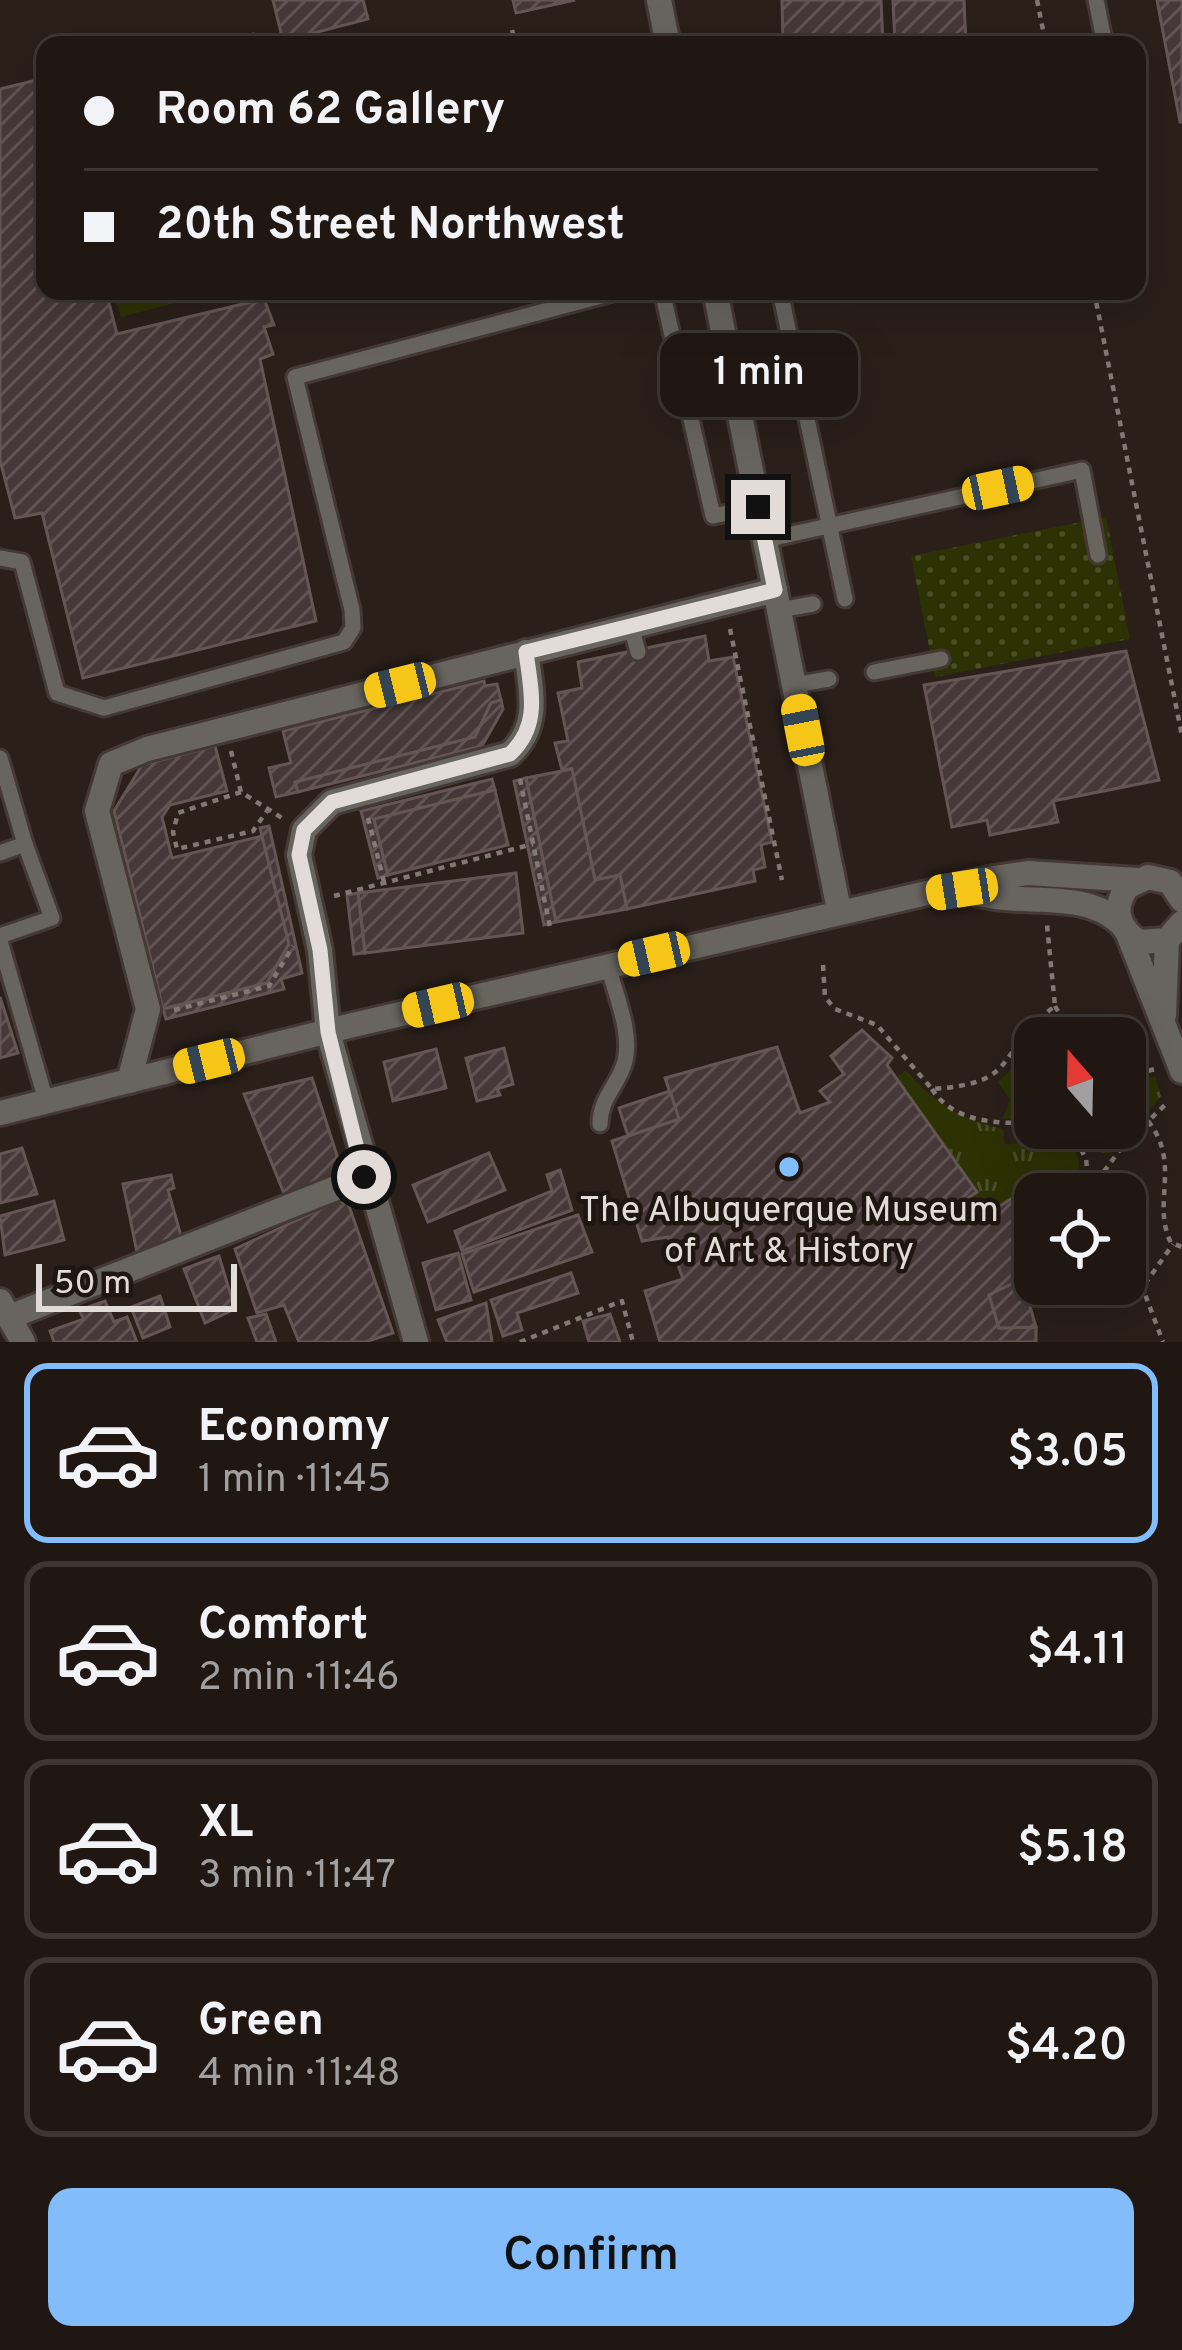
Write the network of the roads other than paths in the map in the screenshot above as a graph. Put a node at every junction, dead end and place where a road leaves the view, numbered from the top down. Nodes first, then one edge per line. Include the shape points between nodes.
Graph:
1 (659, 0) edge
2 (1096, 0) edge
3 (666, 36) edge
4 (1103, 36) edge
5 (586, 300) edge
6 (664, 300) edge
7 (717, 300) edge
8 (782, 300) edge
9 (758, 507) junction
10 (831, 525) junction
11 (765, 540) junction
12 (1098, 555) dead end
13 (0, 558) edge
14 (845, 599) dead end
15 (777, 600) junction
16 (813, 604) dead end
17 (631, 626) junction
18 (526, 652) junction
19 (638, 652) dead end
20 (941, 659) dead end
21 (874, 672) dead end
22 (829, 679) dead end
23 (794, 685) junction
24 (0, 758) edge
25 (25, 844) junction
26 (0, 854) edge
27 (1137, 880) junction
28 (962, 889) junction
29 (1181, 894) edge
30 (839, 910) junction
31 (1124, 929) junction
32 (1178, 932) edge
33 (0, 939) edge
34 (608, 965) junction
35 (1164, 1015) junction
36 (328, 1032) junction
37 (1182, 1071) edge
38 (129, 1081) junction
39 (46, 1101) junction
40 (0, 1112) edge
41 (600, 1124) dead end
42 (364, 1177) junction
43 (6, 1308) edge
44 (23, 1342) edge
45 (416, 1342) edge

1 - 3 street
2 - 4 lane
5 - 13 lane via 295,377 352,610 344,642 104,708 58,693 22,562
6 - 9 lane via 712,516
7 - 9 street
8 - 10 lane
9 - 11 street
10 - 11 lane
10 - 12 lane via 1082,470
10 - 14 lane
11 - 15 street
15 - 16 lane
15 - 17 street
15 - 23 street
17 - 18 street
17 - 19 lane
18 - 36 street via 532,720 510,754 332,802 304,830 299,855
18 - 38 street via 110,764 97,811 148,1009
20 - 21 lane
22 - 23 lane
23 - 30 street
24 - 25 lane
25 - 26 lane
25 - 33 lane via 52,918
27 - 28 street via 1028,873
27 - 29 street via 1159,878
27 - 31 street via 1120,897
28 - 30 street
28 - 31 street via 988,900 1086,904 1105,909
30 - 34 street
31 - 32 street via 1154,944
31 - 35 street
32 - 35 street
33 - 39 lane
34 - 36 street
34 - 41 lane via 627,1040
35 - 37 street
36 - 38 street
36 - 42 street
38 - 39 street
39 - 40 street
42 - 43 street
42 - 45 street
43 - 44 street

